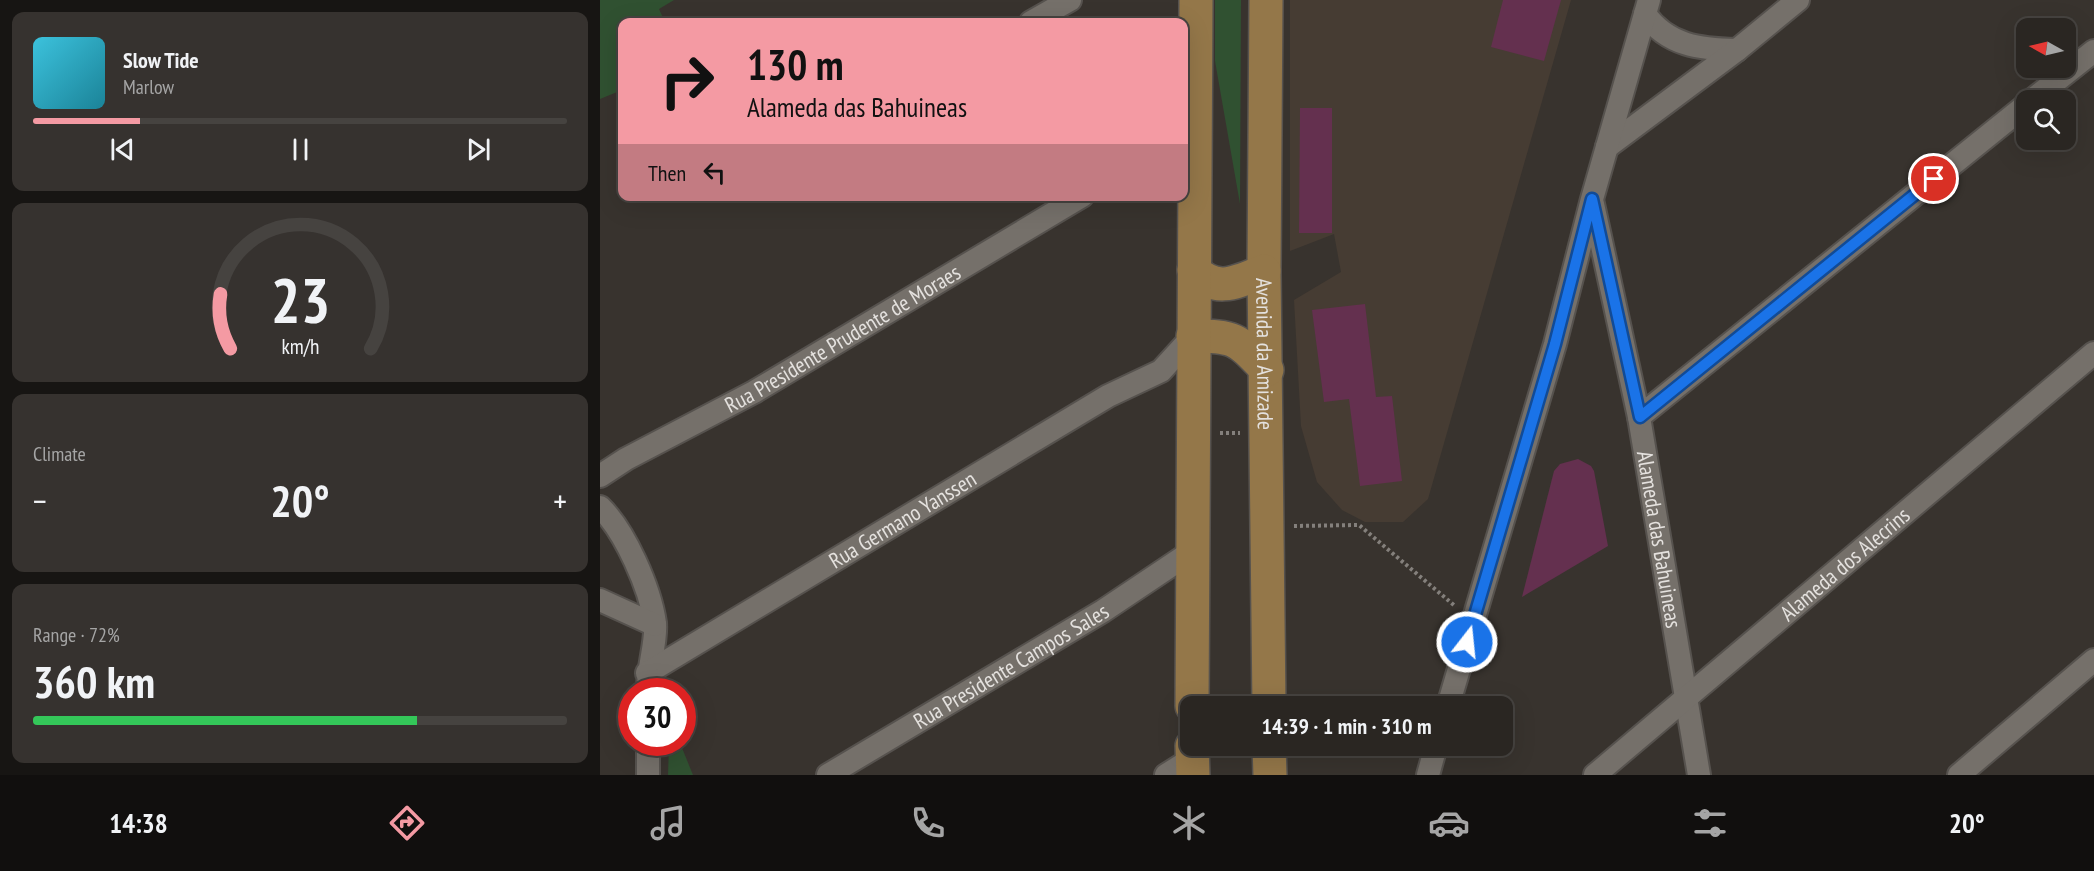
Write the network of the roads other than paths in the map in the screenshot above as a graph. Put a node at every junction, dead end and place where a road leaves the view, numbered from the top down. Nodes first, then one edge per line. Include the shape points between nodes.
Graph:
1 (1070, 0) edge
2 (1196, 0) edge
3 (1266, 0) edge
4 (1798, 0) edge
5 (1647, 7) edge
6 (1038, 18) edge
7 (1737, 50) junction
8 (2094, 51) edge
9 (2045, 90) edge
10 (2016, 113) edge
11 (1189, 135) edge
12 (1607, 147) junction
13 (1592, 199) junction
14 (1074, 201) edge
15 (1194, 270) junction
16 (1264, 271) junction
17 (1193, 336) junction
18 (2094, 353) edge
19 (1267, 370) junction
20 (1161, 371) junction
21 (1192, 389) junction
22 (1640, 417) junction
23 (600, 476) edge
24 (600, 507) edge
25 (1191, 552) junction
26 (600, 600) edge
27 (655, 625) junction
28 (2094, 660) edge
29 (648, 678) edge
30 (654, 678) edge
31 (1192, 696) edge
32 (1269, 696) edge
33 (1451, 696) edge
34 (1685, 698) junction
35 (648, 756) edge
36 (1269, 756) edge
37 (1433, 756) edge
38 (648, 775) edge
39 (828, 775) edge
40 (1270, 775) edge
41 (1428, 775) edge
42 (1595, 775) edge
43 (1699, 775) edge
44 (1959, 775) edge

1 - 6 street
2 - 11 main road
3 - 16 main road, Avenida da Amizade
4 - 7 street
5 - 7 street via 1657,31 1673,39 1705,49
5 - 12 street
7 - 12 street
8 - 9 street
10 - 22 street
11 - 15 main road
12 - 13 street
13 - 22 street, Alameda das Bahuineas
13 - 33 street via 1555,344
14 - 23 street, Rua Presidente Prudente de Moraes via 754,393
15 - 16 main road via 1212,284 1223,285
15 - 17 main road
16 - 19 main road, Avenida da Amizade
17 - 19 main road via 1235,339
17 - 20 street, Rua Germano Yanssen
17 - 21 main road
18 - 34 street, Alameda dos Alecrins
19 - 32 main road, Avenida da Amizade
20 - 21 street
20 - 30 street, Rua Germano Yanssen via 1108,396
21 - 25 main road
22 - 34 street, Alameda das Bahuineas
24 - 27 street, Rua Germano Yanssen via 610,516 627,546
25 - 31 main road
25 - 39 street, Rua Presidente Campos Sales via 1103,611
26 - 27 street
27 - 29 street, Rua Germano Yanssen
28 - 44 street
34 - 42 street, Alameda dos Alecrins
34 - 43 street, Alameda das Bahuineas
35 - 38 street
36 - 40 main road
37 - 41 street

